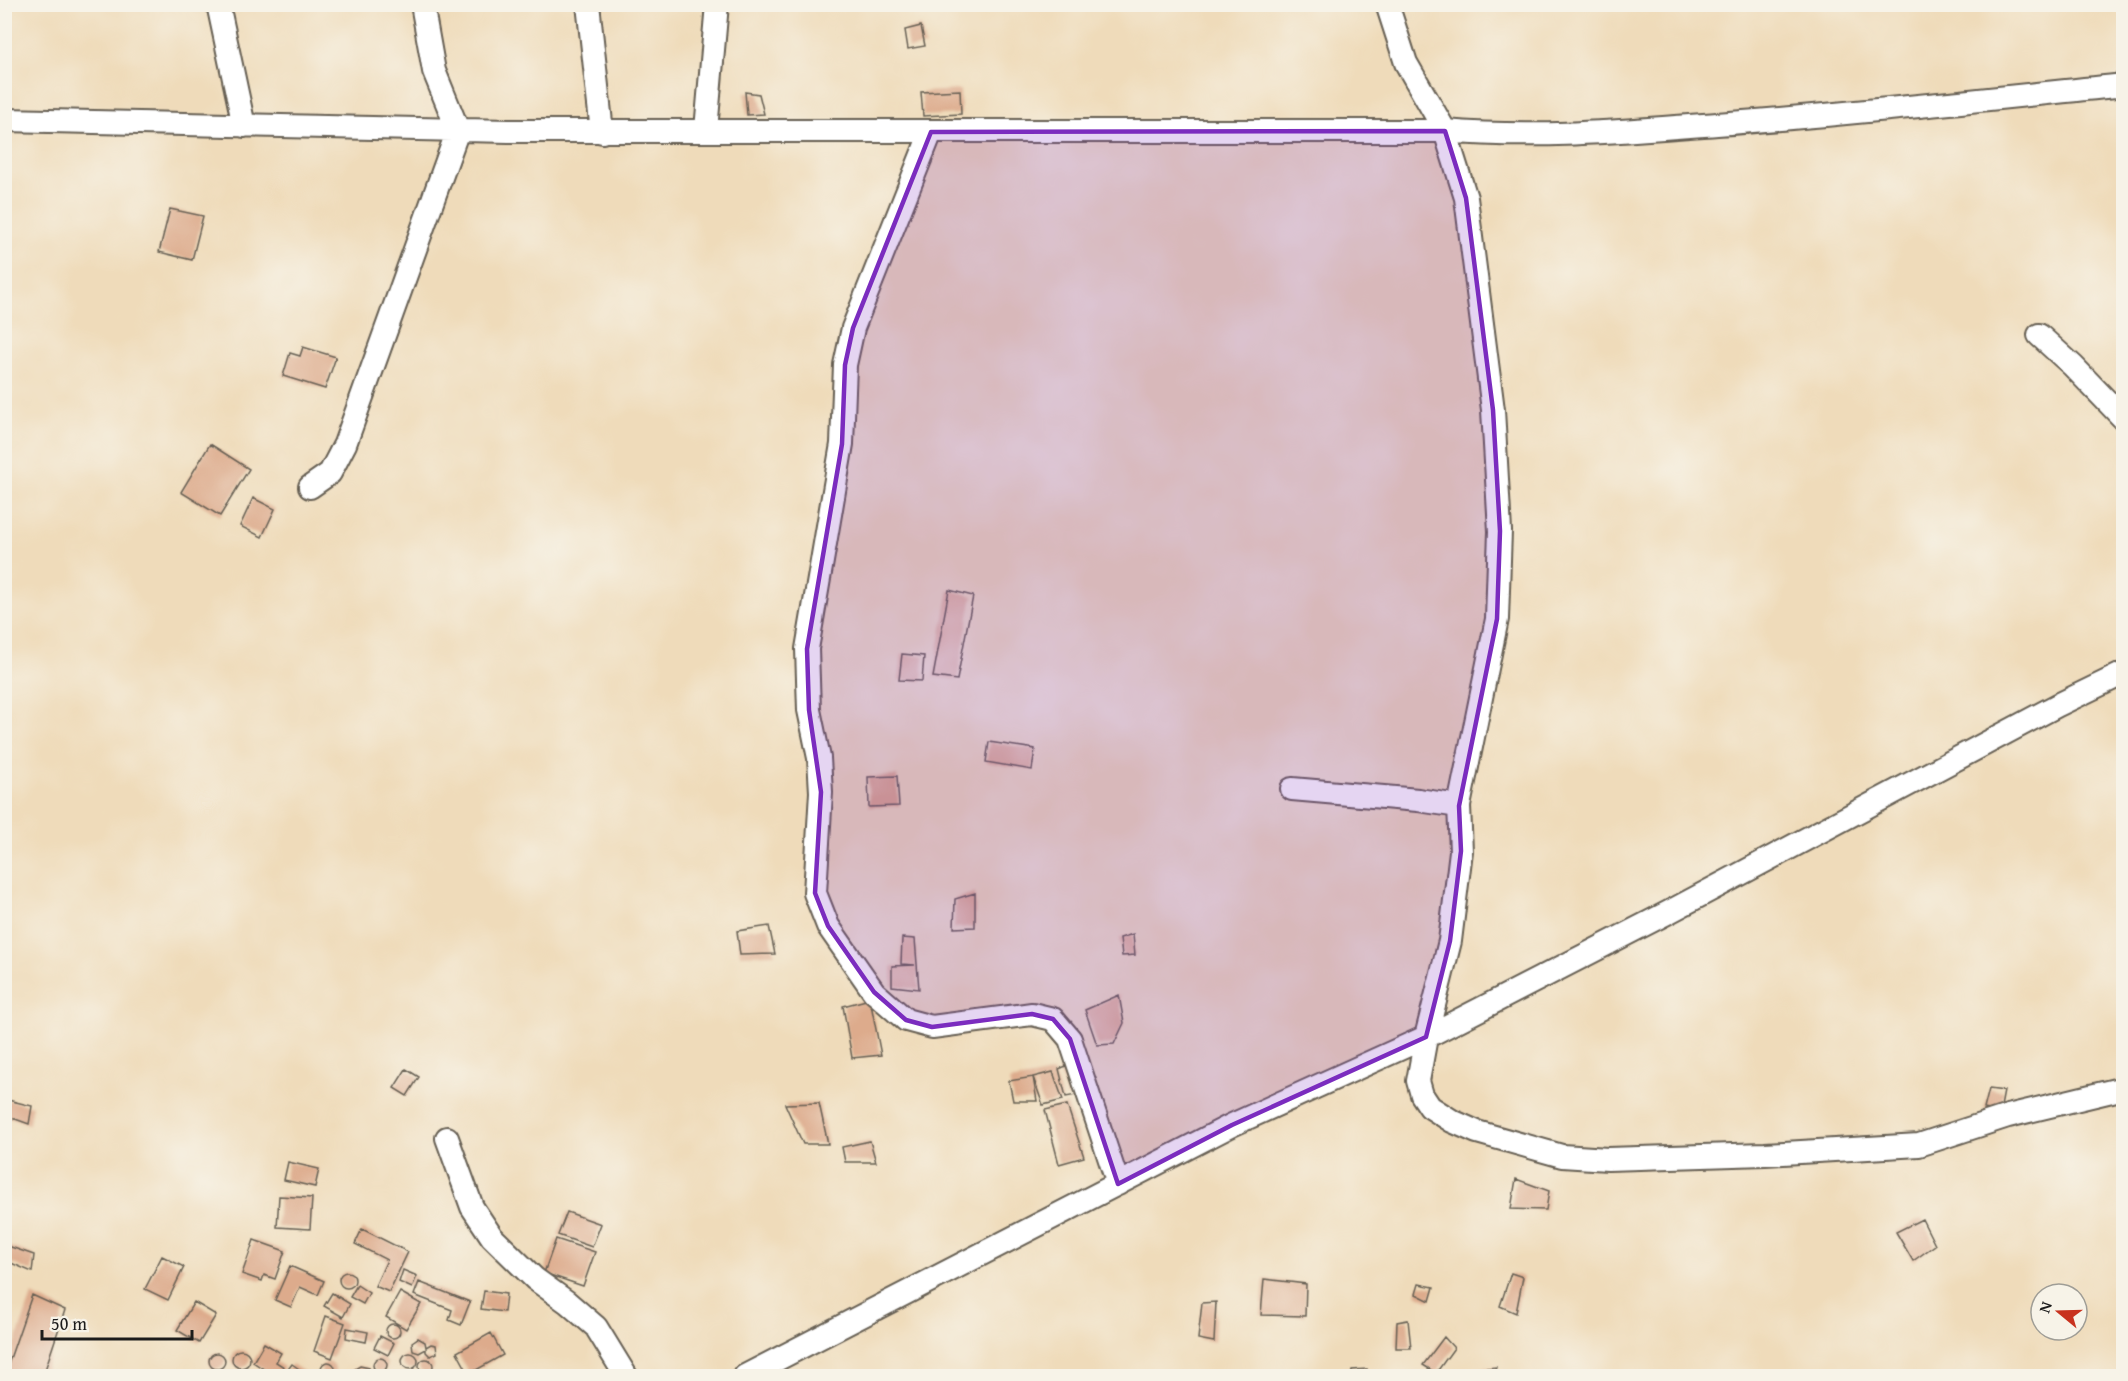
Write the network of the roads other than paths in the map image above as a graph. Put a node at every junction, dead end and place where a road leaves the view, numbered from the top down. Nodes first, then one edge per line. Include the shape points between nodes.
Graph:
1 (218, 4) edge
2 (422, 4) edge
3 (588, 4) edge
4 (717, 4) edge
5 (1387, 4) edge
6 (2124, 85) edge
7 (4, 120) edge
8 (244, 126) junction
9 (458, 130) junction
10 (706, 130) junction
11 (1445, 131) junction
12 (602, 132) junction
13 (931, 132) junction
14 (2039, 335) dead end
15 (2124, 419) edge
16 (310, 487) dead end
17 (2124, 673) edge
18 (1292, 789) dead end
19 (1459, 806) junction
20 (1426, 1037) junction
21 (2124, 1088) edge
22 (447, 1138) dead end
23 (1118, 1184) junction
24 (626, 1377) edge
25 (745, 1377) edge

1 - 8 street
2 - 9 street via 434,71
3 - 12 street
4 - 10 street
5 - 11 street via 1406,63
6 - 11 street via 1805,118 1638,130 1484,134
7 - 8 street
8 - 9 street
9 - 12 street
9 - 16 street via 345,444 330,473
10 - 12 street
10 - 13 street
11 - 13 street
11 - 19 street via 1466,198 1493,410 1500,531 1497,619
13 - 23 street via 853,328 845,365 842,444 807,649 809,710 821,792 814,894 828,926 874,992 906,1020 932,1027 1032,1014 1053,1019 1070,1039
14 - 15 street
17 - 20 street
18 - 19 street
19 - 20 street via 1461,851 1450,941
20 - 21 street via 1418,1081 1430,1107 1477,1132 1562,1156 1608,1159 1743,1155 1919,1144 2008,1116
20 - 23 street via 1232,1125
22 - 24 street via 472,1207 492,1237 535,1279 596,1327
23 - 25 street

